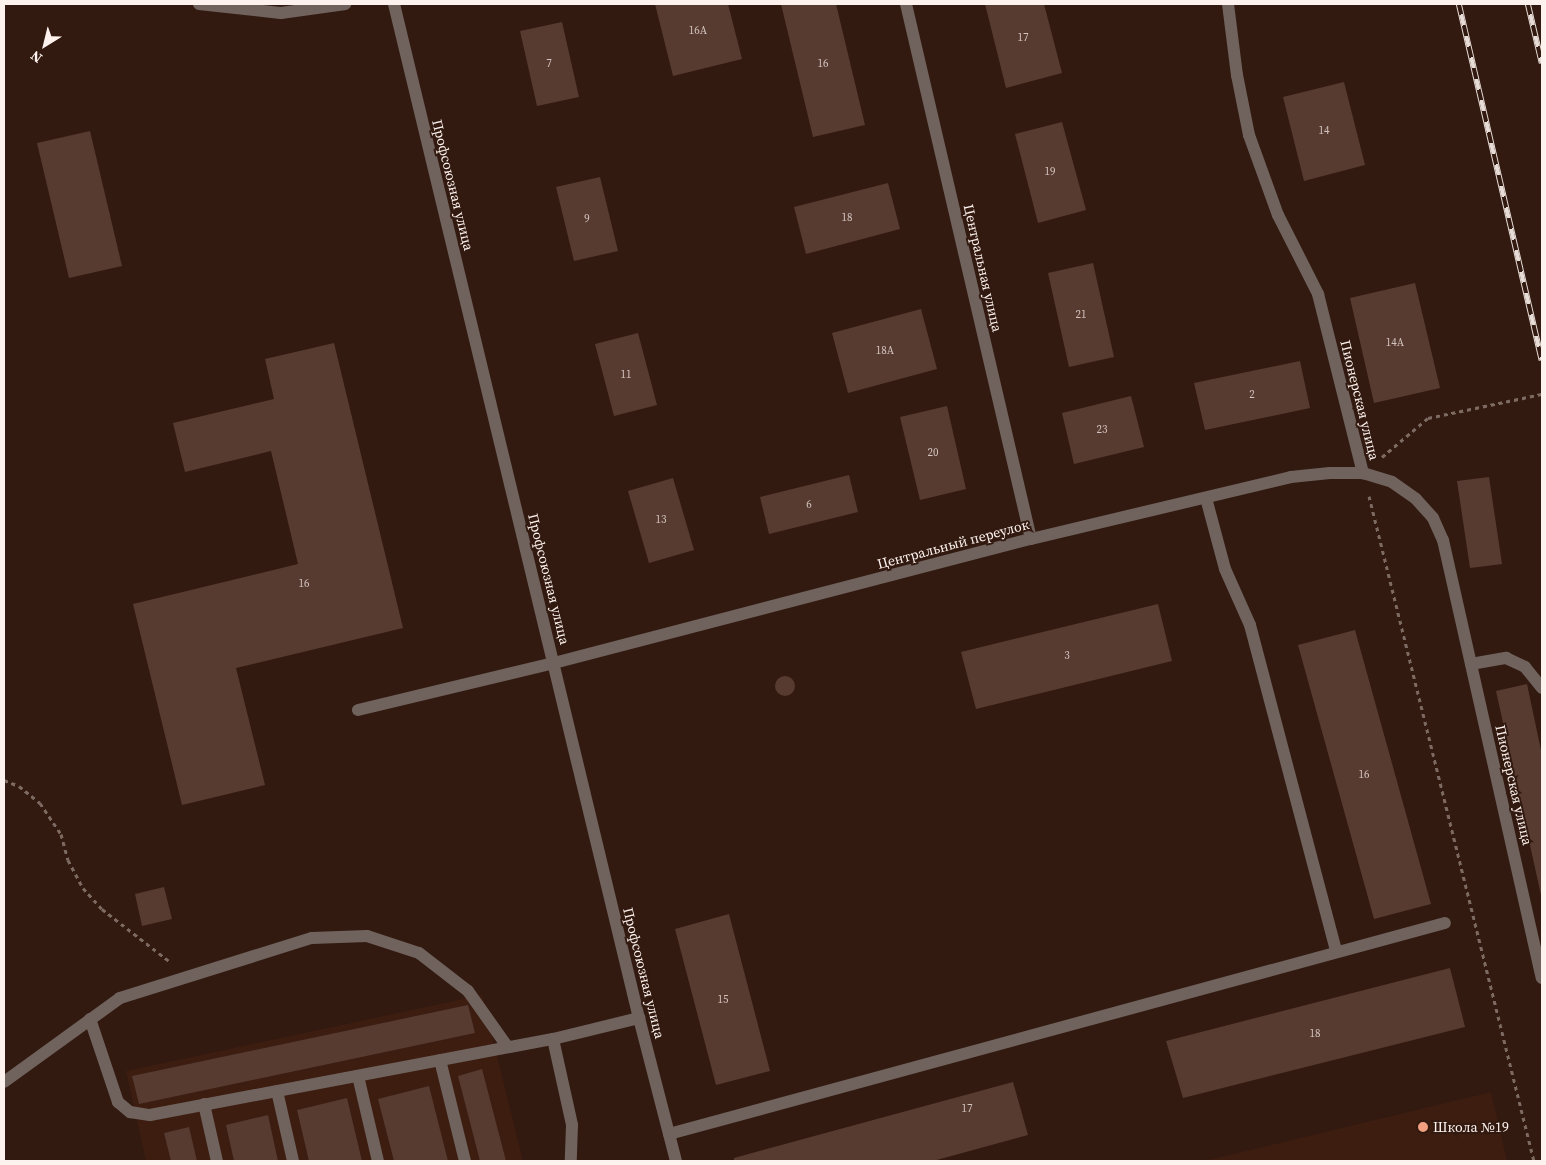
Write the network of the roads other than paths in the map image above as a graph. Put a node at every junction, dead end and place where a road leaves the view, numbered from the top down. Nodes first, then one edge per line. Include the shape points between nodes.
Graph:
1 (200, 4) edge
2 (345, 4) edge
3 (394, 4) edge
4 (906, 4) edge
5 (1228, 4) edge
6 (1363, 472) junction
7 (1206, 498) junction
8 (1031, 539) junction
9 (554, 663) junction
10 (1472, 664) junction
11 (1542, 688) edge
12 (358, 710) dead end
13 (1445, 923) dead end
14 (1336, 951) junction
15 (1542, 978) edge
16 (639, 1018) junction
17 (90, 1019) junction
18 (553, 1039) junction
19 (507, 1046) junction
20 (440, 1060) junction
21 (358, 1076) junction
22 (4, 1082) edge
23 (277, 1091) junction
24 (204, 1104) junction
25 (669, 1134) junction
26 (217, 1161) edge
27 (293, 1161) edge
28 (378, 1161) edge
29 (465, 1161) edge
30 (571, 1161) edge
31 (676, 1161) edge

1 - 2 street via 281,13
3 - 9 street, Профсоюзная улица
4 - 8 street, Центральная улица
5 - 6 street, Пионерская улица via 1249,135 1278,215 1318,294
6 - 7 street, Центральный переулок via 1291,477
6 - 10 street, Пионерская улица via 1392,482 1416,499 1433,518 1443,540
7 - 8 street, Центральный переулок
7 - 14 street via 1225,569 1250,625
8 - 9 street, Центральный переулок
9 - 12 street, Центральный переулок
9 - 16 street, Профсоюзная улица
10 - 11 street via 1506,658 1526,667
10 - 15 street, Пионерская улица
13 - 14 street
14 - 25 street
16 - 18 street
16 - 25 street, Профсоюзная улица
17 - 19 street via 120,998 312,938 368,936 419,953 468,991
17 - 22 street
17 - 24 street via 118,1102 130,1112 150,1115
18 - 19 street
18 - 30 street via 572,1126
19 - 20 street
20 - 21 street
20 - 29 street
21 - 23 street
21 - 28 street
23 - 24 street
23 - 27 street
24 - 26 street
25 - 31 street, Профсоюзная улица

